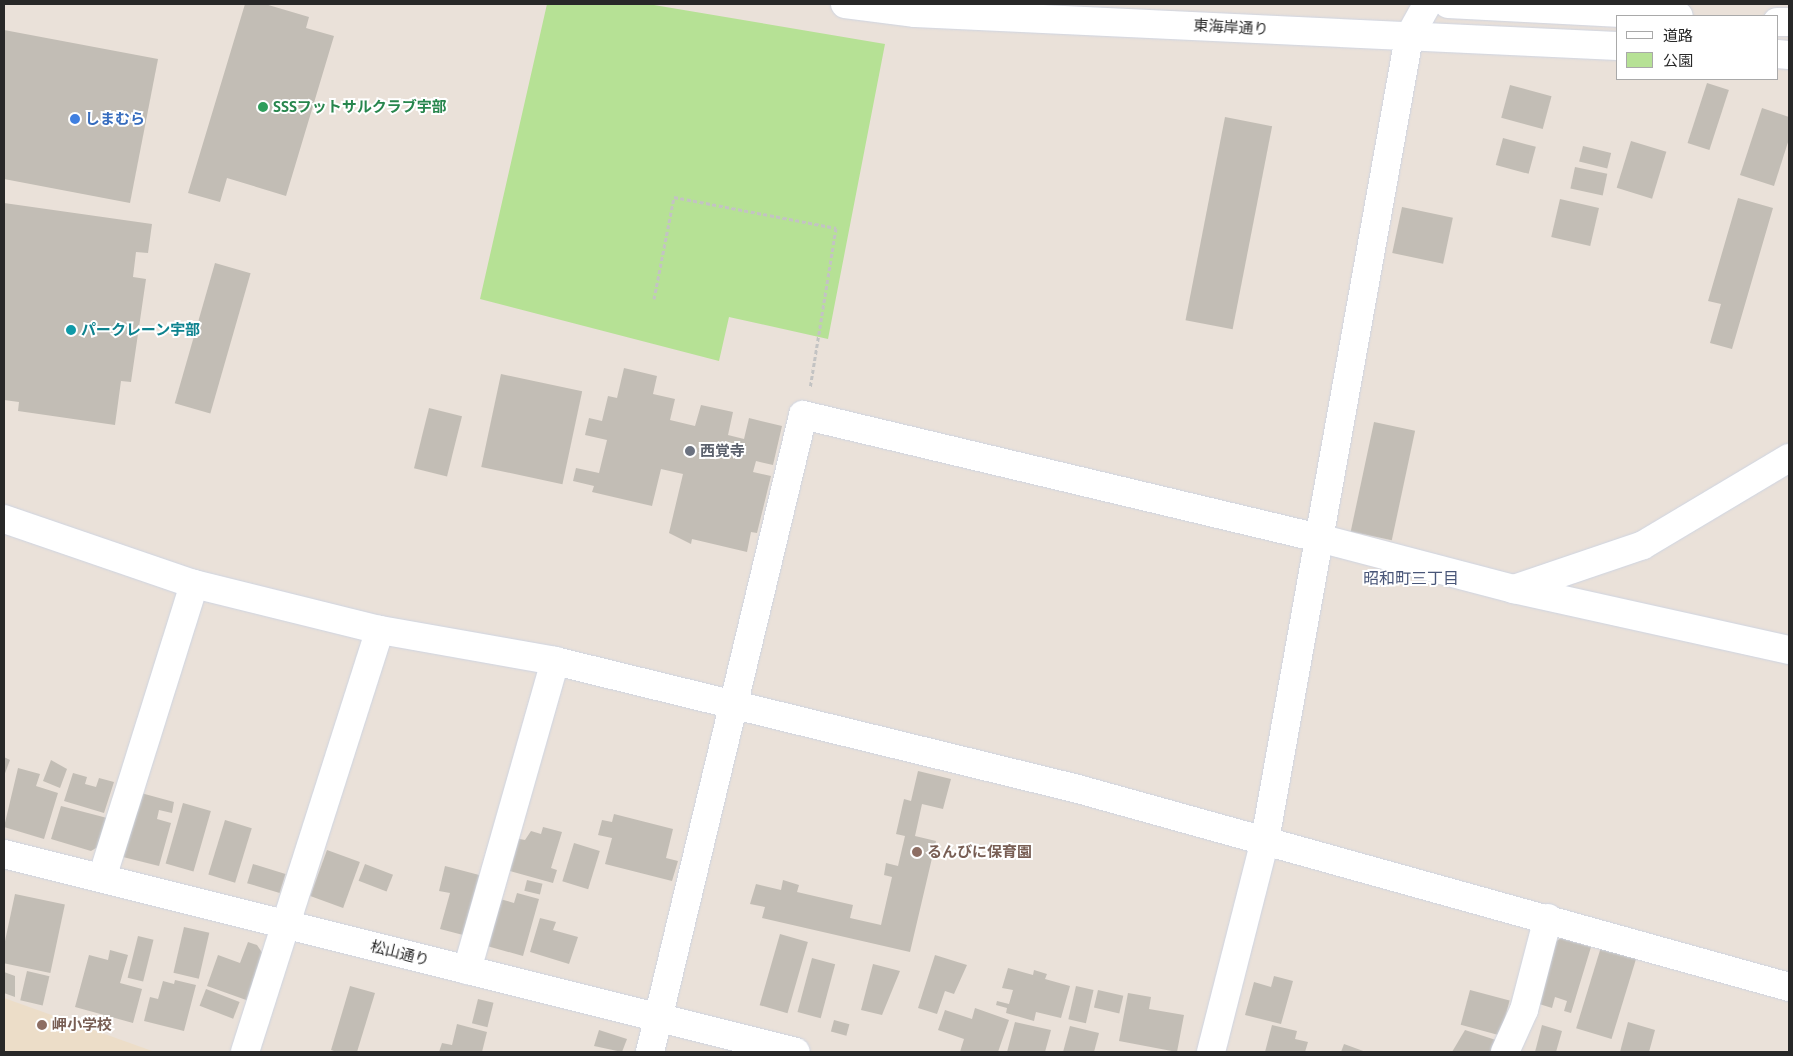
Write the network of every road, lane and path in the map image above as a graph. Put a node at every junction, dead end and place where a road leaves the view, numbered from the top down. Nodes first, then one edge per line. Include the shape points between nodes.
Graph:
1 (845, 4) edge
2 (1427, 4) edge
3 (1448, 4) edge
4 (1660, 15) edge
5 (1410, 36) junction
6 (1616, 46) edge
7 (654, 299) dead end
8 (803, 415) junction
9 (1789, 458) edge
10 (4, 519) edge
11 (1319, 538) junction
12 (194, 584) junction
13 (1514, 589) junction
14 (380, 630) junction
15 (1789, 650) edge
16 (555, 661) junction
17 (733, 706) junction
18 (1265, 840) junction
19 (4, 854) edge
20 (102, 878) junction
21 (1548, 918) junction
22 (286, 925) junction
23 (467, 970) junction
24 (1789, 987) edge
25 (655, 1017) junction
26 (245, 1052) edge
27 (650, 1052) edge
28 (796, 1052) edge
29 (1211, 1052) edge
30 (1505, 1052) edge

1 - 5 street, 東海岸通り via 915,13
2 - 5 street
3 - 4 street
5 - 6 street, 東海岸通り
5 - 11 street
7 - 8 path via 674,197 836,228
8 - 11 street
8 - 17 street
9 - 13 street via 1643,545
10 - 12 street
11 - 13 street
11 - 18 street
12 - 14 street
12 - 20 street
13 - 15 street
14 - 16 street
14 - 22 street
16 - 17 street
16 - 23 street
17 - 18 street
17 - 25 street
18 - 21 street
18 - 29 street
19 - 20 street, 松山通り
20 - 22 street, 松山通り
21 - 24 street
21 - 30 street via 1524,1010
22 - 23 street, 松山通り
22 - 26 street
23 - 25 street, 松山通り
25 - 27 street
25 - 28 street, 松山通り

